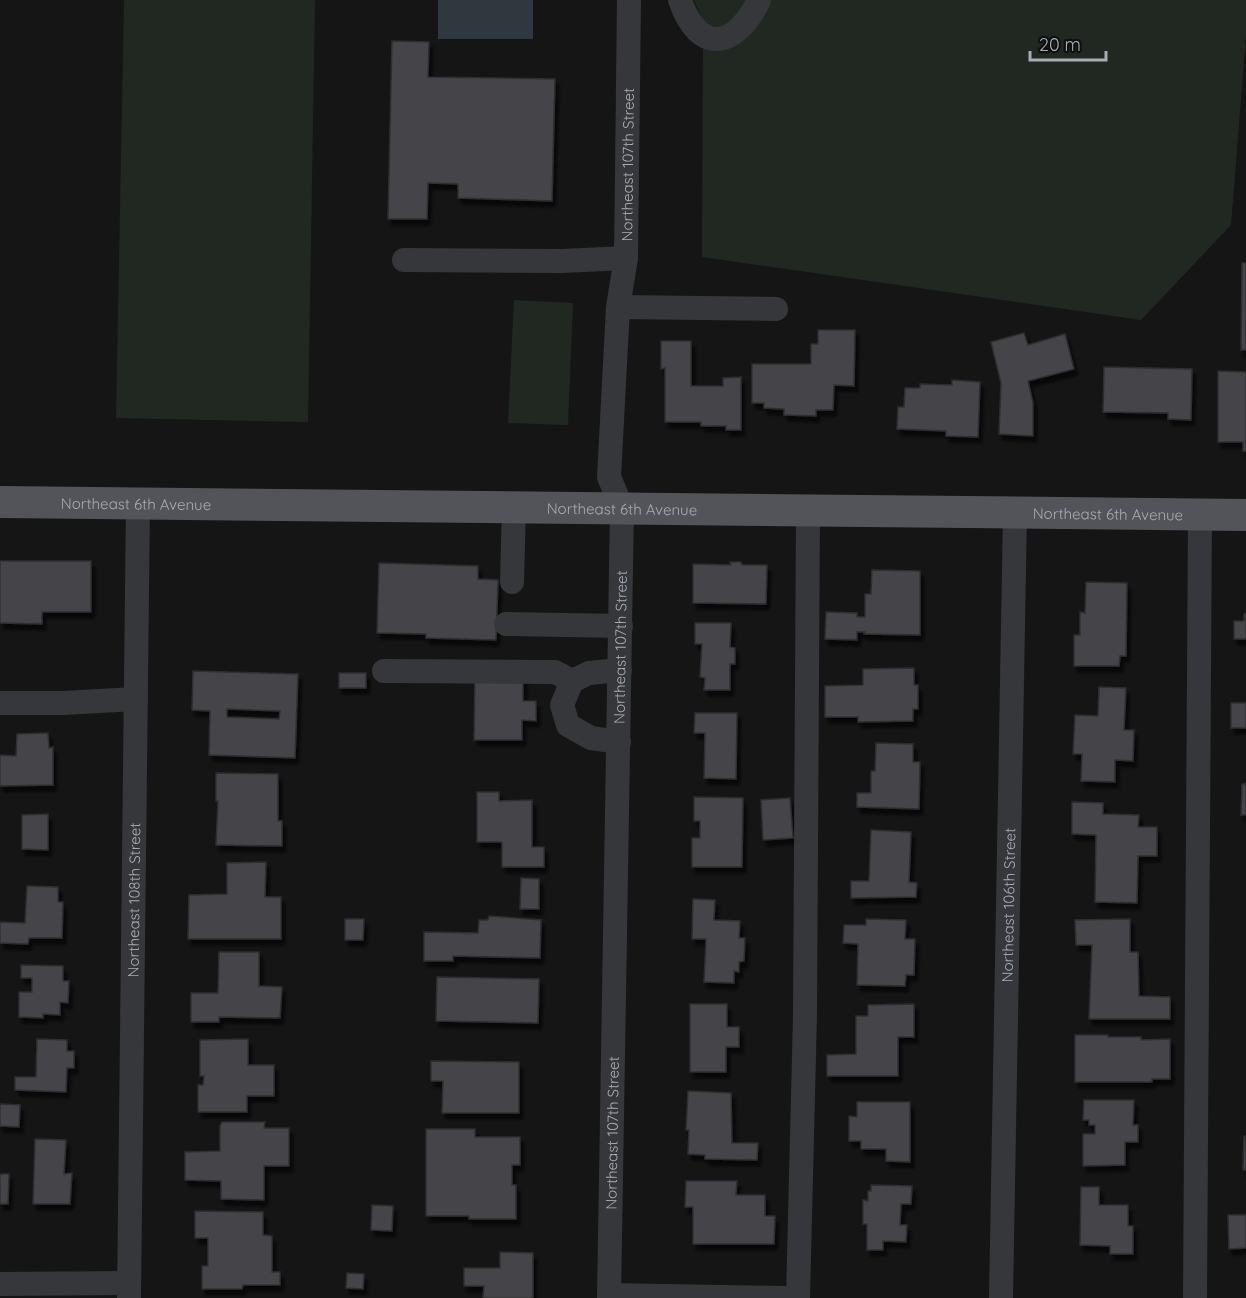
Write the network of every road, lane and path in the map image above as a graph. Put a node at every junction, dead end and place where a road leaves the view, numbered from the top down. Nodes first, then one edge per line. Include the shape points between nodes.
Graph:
1 (629, 0) edge
2 (680, 0) edge
3 (759, 0) edge
4 (626, 258) junction
5 (404, 260) dead end
6 (618, 307) junction
7 (776, 309) dead end
8 (0, 502) edge
9 (138, 503) junction
10 (514, 507) junction
11 (622, 508) junction
12 (808, 510) junction
13 (1015, 513) junction
14 (1200, 515) junction
15 (1246, 515) edge
16 (512, 582) dead end
17 (506, 624) dead end
18 (621, 626) junction
19 (384, 670) dead end
20 (620, 670) junction
21 (572, 681) junction
22 (136, 699) junction
23 (0, 703) edge
24 (619, 742) junction
25 (0, 1284) edge
26 (129, 1291) edge
27 (609, 1297) edge
28 (785, 1298) edge
29 (798, 1298) edge
30 (1001, 1298) edge
31 (1195, 1298) edge

1 - 4 street, Northeast 107th Street
2 - 3 street via 694,29 717,40 742,28
4 - 5 street
4 - 6 street, Northeast 107th Street
6 - 7 street
6 - 11 street, Northeast 107th Street via 609,477
8 - 9 main road, Northeast 6th Avenue
9 - 10 main road, Northeast 6th Avenue
9 - 22 street, Northeast 108th Street
10 - 11 main road, Northeast 6th Avenue
10 - 16 street
11 - 12 main road, Northeast 6th Avenue
11 - 18 street, Northeast 107th Street
12 - 13 main road, Northeast 6th Avenue
12 - 29 street via 805,1015
13 - 14 main road, Northeast 6th Avenue
13 - 30 street, Northeast 106th Street
14 - 15 main road, Northeast 6th Avenue
14 - 31 street
17 - 18 street
18 - 20 street, Northeast 107th Street
19 - 21 street via 555,672
20 - 21 street via 590,673
20 - 24 street, Northeast 107th Street
21 - 24 street via 562,705 568,725 591,738
22 - 23 street
22 - 26 street, Northeast 108th Street
24 - 27 street, Northeast 107th Street
25 - 26 street
27 - 28 street

